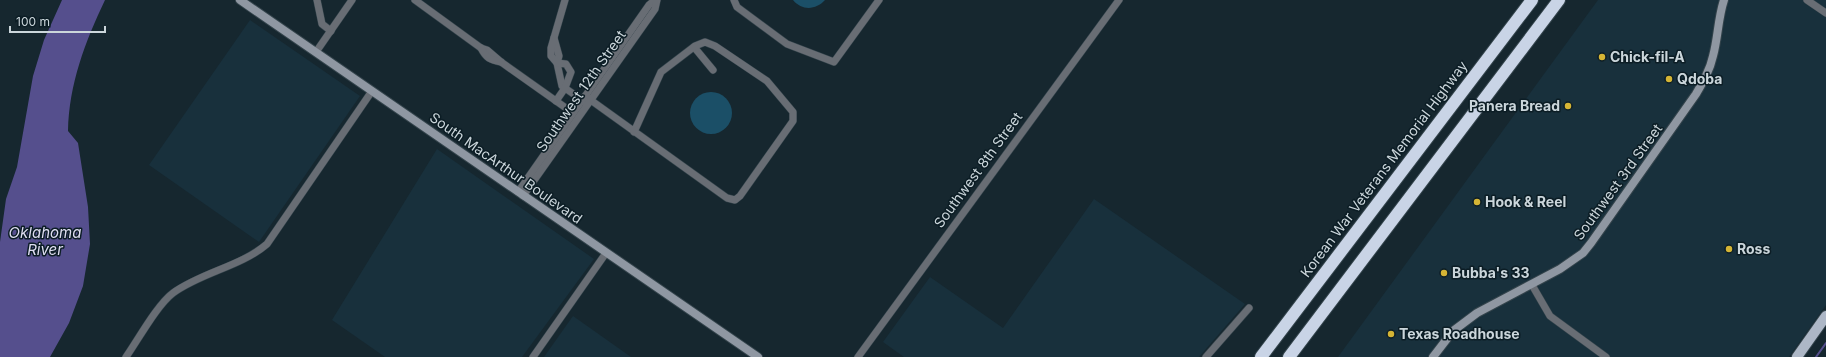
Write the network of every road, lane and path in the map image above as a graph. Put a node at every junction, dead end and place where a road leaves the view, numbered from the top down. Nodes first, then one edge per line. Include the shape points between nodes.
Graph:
1 (240, 0) edge
2 (317, 0) edge
3 (352, 0) edge
4 (415, 0) edge
5 (565, 0) edge
6 (656, 0) edge
7 (734, 0) edge
8 (879, 0) edge
9 (1119, 0) edge
10 (1532, 0) edge
11 (1559, 0) edge
12 (1724, 0) edge
13 (1808, 0) edge
14 (1826, 13) edge
15 (331, 31) junction
16 (694, 47) junction
17 (316, 52) junction
18 (557, 63) junction
19 (713, 70) dead end
20 (565, 88) junction
21 (372, 91) junction
22 (586, 100) junction
23 (556, 101) junction
24 (573, 114) junction
25 (634, 132) junction
26 (521, 194) junction
27 (606, 253) junction
28 (1532, 286) junction
29 (1249, 308) dead end
30 (1826, 316) edge
31 (1261, 356) edge
32 (126, 357) edge
33 (533, 357) edge
34 (758, 357) edge
35 (858, 357) edge
36 (1206, 357) edge
37 (1289, 357) edge
38 (1433, 357) edge
39 (1606, 357) edge
40 (1797, 357) edge

1 - 17 main road, South MacArthur Boulevard
2 - 15 street via 322,24
3 - 15 street
4 - 23 street via 481,48 485,56 501,62
5 - 18 street via 554,38 560,56
6 - 22 street, Southwest 12th Street via 655,9
7 - 8 street via 737,7 786,44 834,62
9 - 35 street, Southwest 8th Street
10 - 31 highway, Korean War Veterans Memorial Highway
11 - 37 highway
12 - 28 main road, Southwest 3rd Street via 1713,56 1696,94 1586,250 1573,262
13 - 14 street
15 - 17 street
16 - 19 street
16 - 25 street via 661,72
16 - 25 street via 710,43 767,81 792,112 793,121 735,200 727,198
17 - 21 main road, South MacArthur Boulevard
18 - 20 street via 562,86
18 - 20 street via 566,64 570,72
20 - 22 street
20 - 23 street
21 - 26 main road, South MacArthur Boulevard
21 - 32 street via 267,244 254,255 172,294
22 - 24 street, Southwest 12th Street
22 - 25 street
22 - 26 street, Southwest 12th Street
23 - 24 street
24 - 26 street, Southwest 12th Street
26 - 27 main road, South MacArthur Boulevard
27 - 33 street
27 - 34 main road, South MacArthur Boulevard
28 - 38 main road, Southwest 3rd Street via 1477,313 1453,331
28 - 39 street via 1550,316
29 - 36 street
30 - 40 main road

